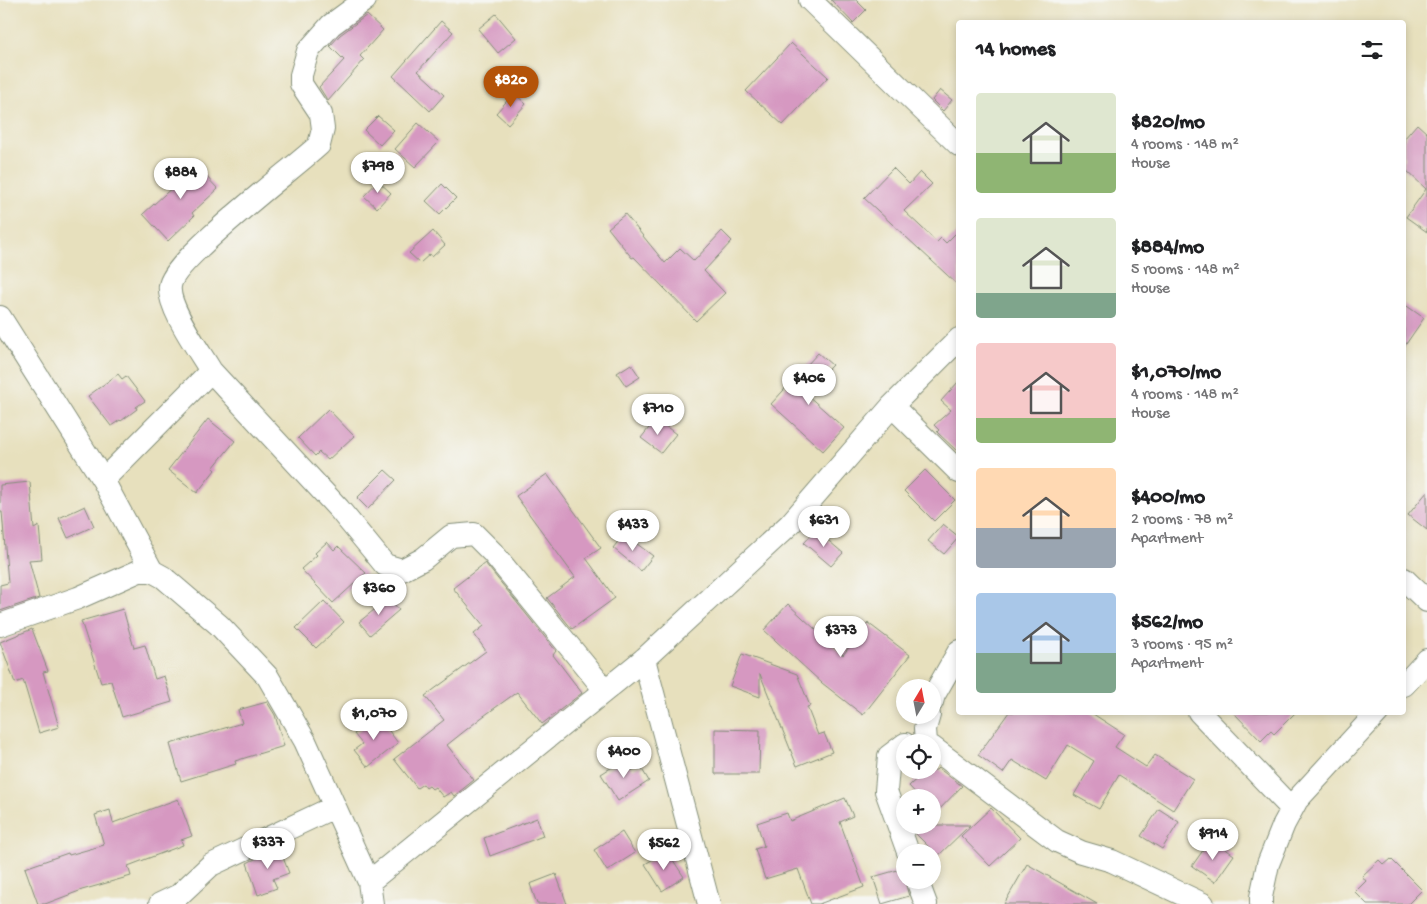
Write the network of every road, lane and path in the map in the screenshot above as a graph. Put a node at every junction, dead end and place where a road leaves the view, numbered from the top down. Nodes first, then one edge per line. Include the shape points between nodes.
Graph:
1 (365, 0) edge
2 (810, 0) edge
3 (956, 142) edge
4 (0, 317) edge
5 (956, 342) edge
6 (211, 371) junction
7 (892, 406) junction
8 (956, 469) edge
9 (103, 480) junction
10 (152, 572) junction
11 (1406, 581) edge
12 (1427, 602) edge
13 (0, 625) edge
14 (956, 656) edge
15 (644, 659) junction
16 (1427, 660) edge
17 (941, 683) edge
18 (1406, 683) edge
19 (605, 690) junction
20 (1202, 715) edge
21 (1375, 715) edge
22 (896, 752) edge
23 (941, 752) edge
24 (334, 807) junction
25 (1292, 810) junction
26 (905, 844) edge
27 (369, 882) junction
28 (920, 889) edge
29 (160, 904) edge
30 (372, 904) edge
31 (709, 904) edge
32 (926, 904) edge
33 (1203, 904) edge
34 (1261, 904) edge

1 - 6 street via 331,26 308,51 301,84 321,114 323,128 319,145 201,245 174,276 170,286 172,305
2 - 3 street
4 - 9 street
5 - 7 street
6 - 9 street
6 - 19 street via 339,509 385,565 402,570 423,559 451,536 474,534
7 - 8 street
7 - 15 street via 790,524
9 - 10 street
10 - 13 street via 139,571 78,598
10 - 24 street via 163,577 219,625 262,668 305,741
11 - 12 street
14 - 17 street
15 - 19 street
15 - 31 street
16 - 18 street
19 - 27 street
20 - 25 street
21 - 25 street via 1297,800
22 - 26 street via 889,756 886,791
23 - 33 street via 1057,841 1112,861
24 - 27 street
24 - 29 street via 211,865 179,895
25 - 34 street via 1268,864
27 - 30 street
28 - 32 street

